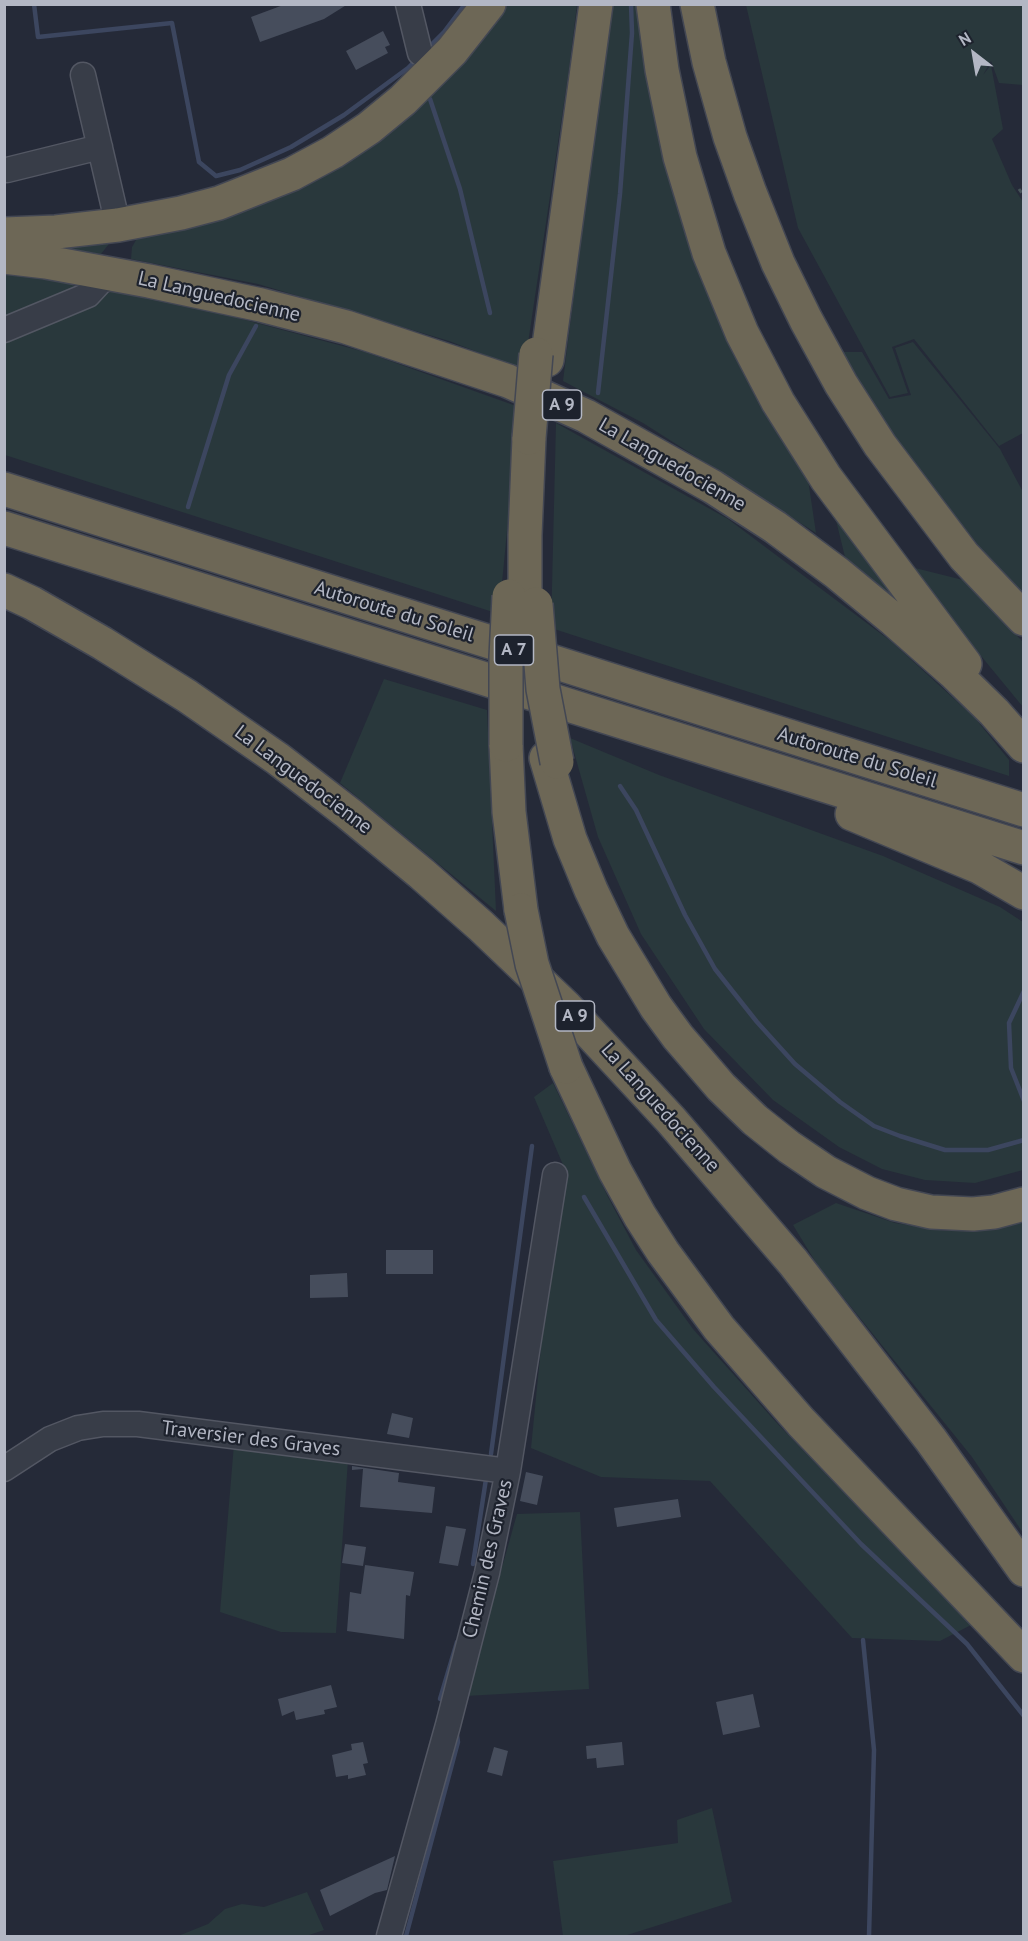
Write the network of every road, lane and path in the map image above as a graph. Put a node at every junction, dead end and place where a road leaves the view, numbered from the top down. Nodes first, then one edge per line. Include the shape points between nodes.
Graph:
1 (408, 4) edge
2 (489, 4) edge
3 (585, 4) edge
4 (596, 4) edge
5 (653, 4) edge
6 (697, 4) edge
7 (420, 52) dead end
8 (83, 75) dead end
9 (100, 147) junction
10 (7, 170) dead end
11 (1019, 189) dead end
12 (1023, 196) edge
13 (118, 225) junction
14 (4, 234) edge
15 (4, 257) edge
16 (114, 275) junction
17 (4, 330) edge
18 (542, 357) junction
19 (4, 489) edge
20 (4, 528) edge
21 (4, 590) edge
22 (524, 601) junction
23 (1023, 619) edge
24 (642, 728) junction
25 (1023, 744) edge
26 (552, 760) junction
27 (1023, 810) edge
28 (1023, 848) edge
29 (1023, 893) edge
30 (555, 1175) dead end
31 (1023, 1191) edge
32 (1023, 1204) edge
33 (4, 1468) edge
34 (508, 1471) junction
35 (1023, 1570) edge
36 (1023, 1656) edge
37 (389, 1936) edge

1 - 7 street
2 - 13 highway via 446,58 403,100 333,152 292,174 219,203
3 - 18 highway
4 - 18 highway
5 - 25 highway via 669,108 694,208 726,296 760,370 831,486
6 - 23 highway via 708,62 734,149 774,253 806,320 841,384 892,462 964,556
8 - 9 street
9 - 10 street
9 - 13 street
11 - 12 path
13 - 14 highway
15 - 16 highway, La Languedocienne / A 9
16 - 17 street via 88,295
16 - 25 highway, La Languedocienne / A 9 via 346,327 508,381 586,416 713,487 837,573 953,672
18 - 22 highway, bridge via 525,535
19 - 27 highway, Autoroute du Soleil / A 7
20 - 24 highway, Autoroute du Soleil / A 7
21 - 35 highway, La Languedocienne / A 9 via 159,678 278,759 422,874 558,999 671,1120 793,1262 931,1440
22 - 26 highway via 531,674
22 - 36 highway, bridge via 506,657 509,812 521,910 535,972 566,1067 615,1171 668,1260 719,1328 801,1422
24 - 28 highway, Autoroute du Soleil / A 7
24 - 29 highway via 979,867
26 - 31 highway via 588,858 624,934 675,1016 740,1092 809,1149 878,1185 924,1198 961,1202
26 - 32 highway via 570,839 613,936 678,1037 755,1120 826,1172 896,1204 931,1212 973,1214
30 - 34 street, Chemin des Graves
33 - 34 street, Traversier des Graves via 50,1439 78,1428 138,1424
34 - 37 street, Chemin des Graves via 448,1725

